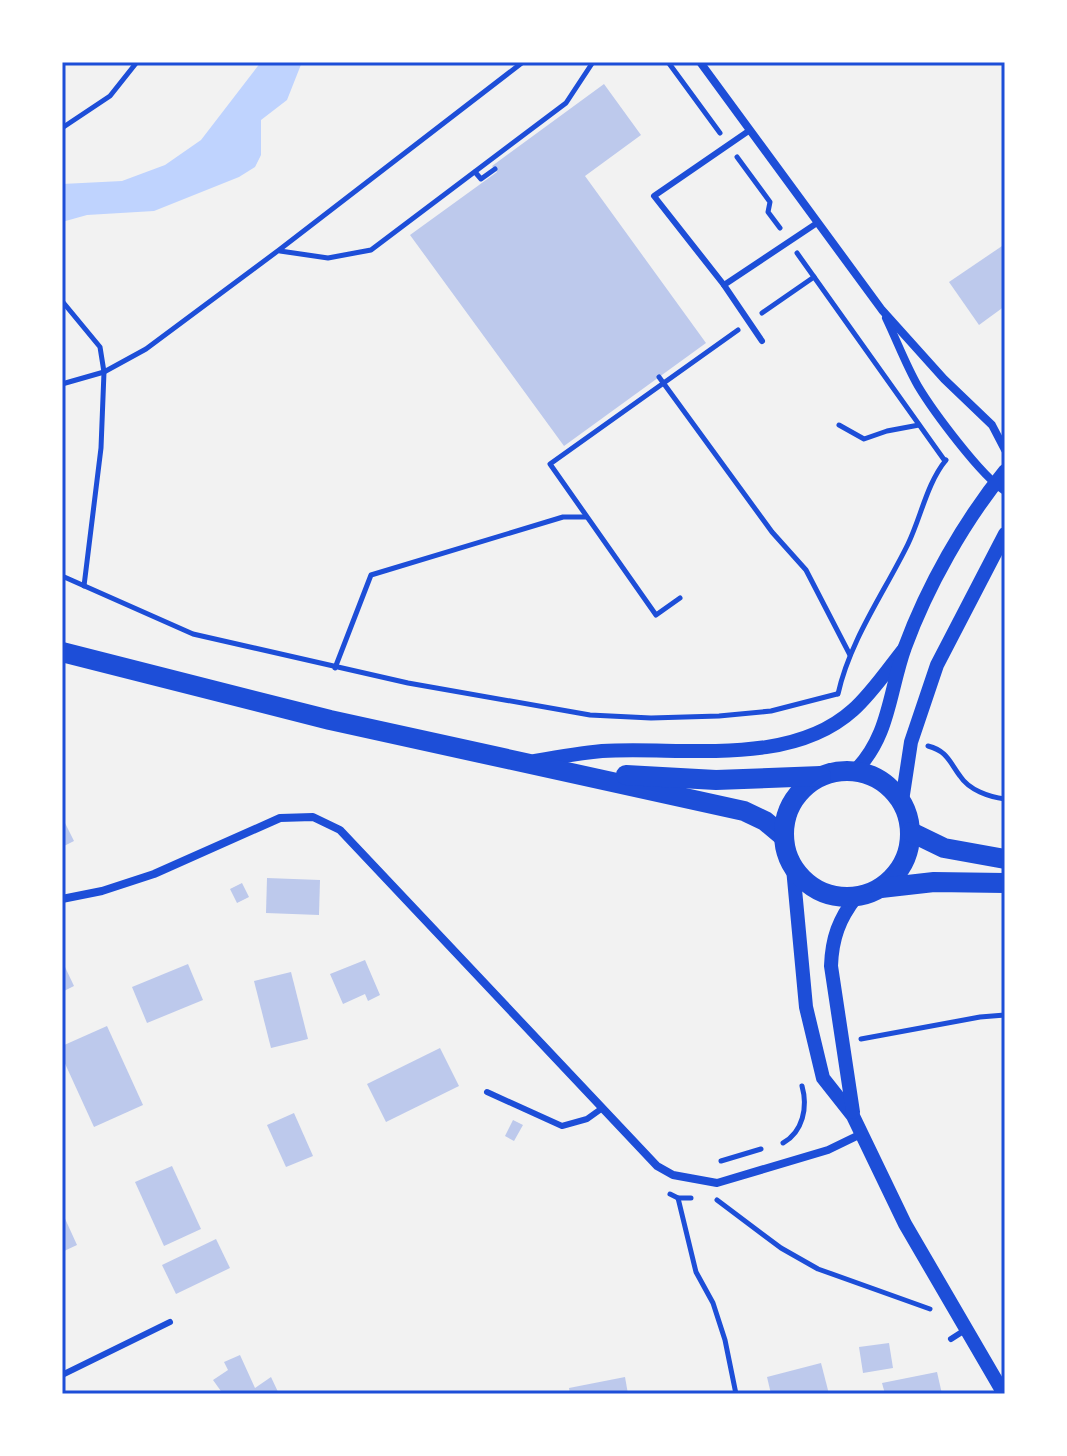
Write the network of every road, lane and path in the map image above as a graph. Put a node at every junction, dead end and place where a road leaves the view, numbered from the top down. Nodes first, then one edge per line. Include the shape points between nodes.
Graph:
1 (137, 62) edge
2 (523, 62) edge
3 (593, 62) edge
4 (668, 62) edge
5 (700, 62) edge
6 (62, 128) edge
7 (750, 130) junction
8 (729, 145) junction
9 (495, 169) dead end
10 (475, 172) junction
11 (817, 223) junction
12 (788, 241) junction
13 (279, 250) junction
14 (814, 277) junction
15 (724, 285) junction
16 (62, 301) edge
17 (882, 310) junction
18 (749, 322) junction
19 (762, 341) dead end
20 (104, 372) junction
21 (659, 377) dead end
22 (663, 383) junction
23 (62, 384) edge
24 (839, 425) dead end
25 (919, 425) junction
26 (1005, 450) edge
27 (1005, 471) edge
28 (1000, 487) edge
29 (587, 517) junction
30 (1005, 534) edge
31 (62, 576) edge
32 (84, 586) junction
33 (680, 598) dead end
34 (904, 649) junction
35 (62, 652) edge
36 (850, 655) junction
37 (335, 668) junction
38 (935, 748) dead end
39 (522, 762) junction
40 (855, 771) junction
41 (578, 772) junction
42 (821, 776) junction
43 (1005, 799) edge
44 (902, 801) junction
45 (911, 832) junction
46 (783, 836) junction
47 (1005, 859) edge
48 (793, 868) junction
49 (1005, 883) edge
50 (881, 888) junction
51 (856, 897) junction
52 (62, 899) edge
53 (487, 1092) dead end
54 (601, 1109) junction
55 (853, 1116) junction
56 (861, 1134) junction
57 (658, 1189) dead end
58 (678, 1198) junction
59 (693, 1198) dead end
60 (707, 1198) dead end
61 (170, 1322) dead end
62 (966, 1329) junction
63 (951, 1339) joint
64 (62, 1375) edge
65 (736, 1394) edge
66 (1004, 1394) edge

1 - 6 path via 110,96
2 - 13 path
3 - 10 path via 566,103
4 - 8 path
5 - 7 street
7 - 8 lane
7 - 11 street
8 - 12 path via 770,202 768,212
8 - 15 lane via 654,196
9 - 10 path via 481,179
10 - 13 path via 371,250 328,258
11 - 12 lane
11 - 17 street
12 - 14 path
12 - 15 lane
13 - 20 path via 146,349
14 - 18 path
14 - 25 path
15 - 18 lane
16 - 20 path via 100,347
17 - 26 street via 992,425
17 - 28 street via 918,386
18 - 19 lane
18 - 22 path
20 - 23 path
20 - 32 path via 101,448
21 - 22 path
22 - 29 path via 550,464
22 - 36 path via 806,570
24 - 25 path via 864,439
25 - 36 path via 945,461
27 - 28 street
28 - 34 street via 969,520
29 - 33 path via 656,615
29 - 37 path via 563,517 371,575
30 - 44 street via 937,665 911,742
31 - 32 path
32 - 37 path via 193,634
34 - 39 street via 853,710 806,738 728,751 602,751
34 - 40 street via 883,731
35 - 39 main road
36 - 37 path via 838,694 771,711 705,717 590,715
38 - 43 path via 945,752 972,788
39 - 41 main road
40 - 42 main road
40 - 44 main road via 882,781
41 - 42 main road via 716,780
41 - 46 main road via 744,811
42 - 46 main road via 798,794
44 - 45 main road
45 - 47 main road via 944,848
45 - 50 main road via 903,864
46 - 48 main road
48 - 51 main road via 817,890
48 - 55 street via 815,1049 823,1078
49 - 50 main road
50 - 51 main road
51 - 55 street via 842,915 831,957
52 - 54 street via 154,874 280,818 313,817 340,830
53 - 54 lane via 562,1126
54 - 56 street via 657,1166 673,1175 717,1183 828,1150
55 - 56 street
56 - 62 street
57 - 58 path
58 - 59 path
58 - 65 path via 696,1272 725,1340
60 - 63 path via 719,1200 818,1269 928,1307
61 - 64 lane
62 - 63 lane
62 - 66 street

